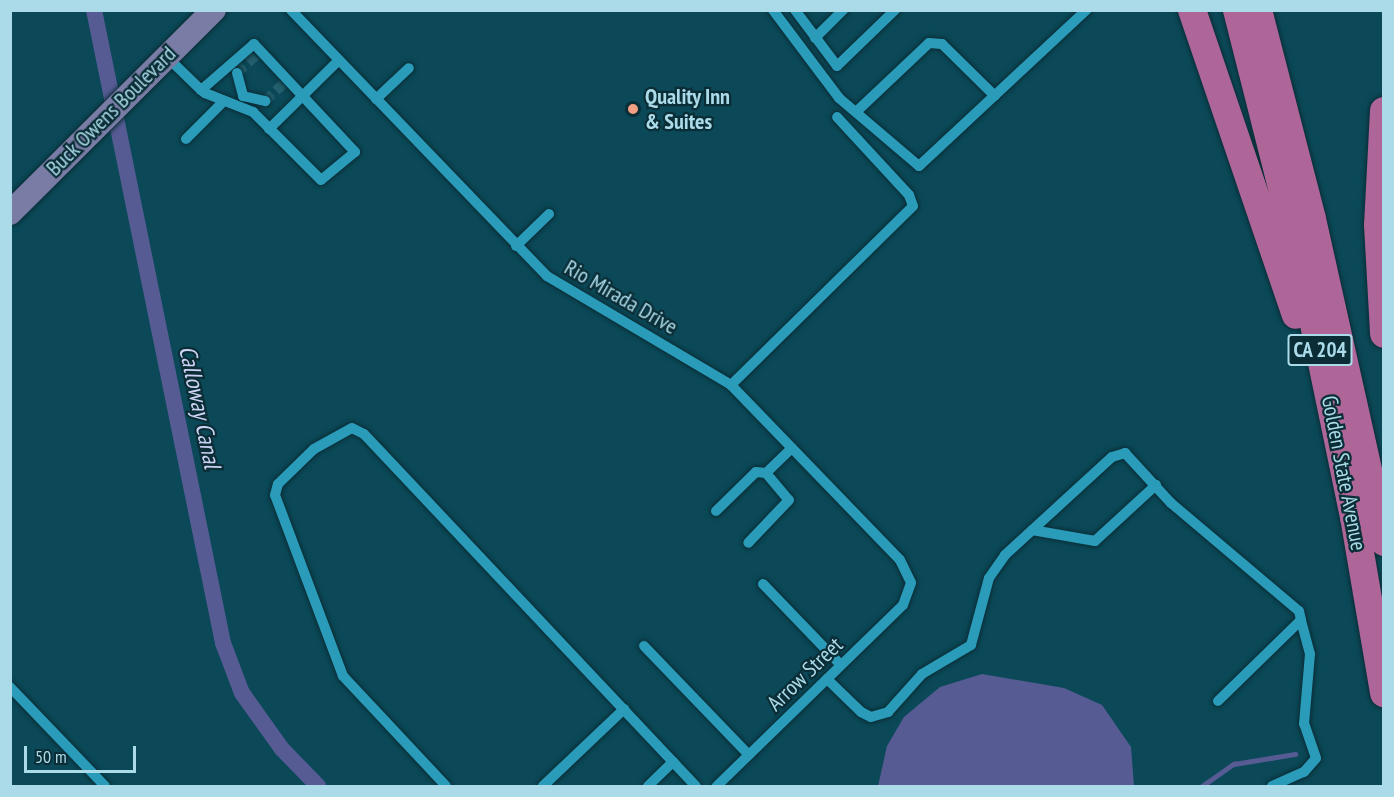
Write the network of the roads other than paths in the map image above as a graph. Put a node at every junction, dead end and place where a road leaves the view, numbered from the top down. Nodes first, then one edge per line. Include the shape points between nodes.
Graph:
1 (214, 10) edge
2 (291, 10) edge
3 (773, 10) edge
4 (795, 10) edge
5 (843, 10) edge
6 (894, 10) edge
7 (1086, 10) edge
8 (1192, 10) edge
9 (1237, 10) edge
10 (1258, 10) edge
11 (815, 38) junction
12 (256, 55) dead end
13 (166, 56) junction
14 (339, 60) junction
15 (275, 65) junction
16 (409, 68) dead end
17 (237, 73) dead end
18 (283, 84) dead end
19 (201, 90) junction
20 (304, 94) junction
21 (243, 96) junction
22 (995, 96) junction
23 (376, 99) junction
24 (265, 101) dead end
25 (229, 103) junction
26 (1383, 111) edge
27 (855, 112) junction
28 (837, 117) dead end
29 (269, 129) junction
30 (186, 139) dead end
31 (10, 213) edge
32 (549, 214) dead end
33 (516, 246) junction
34 (1383, 334) edge
35 (730, 385) junction
36 (792, 448) junction
37 (1340, 448) junction
38 (766, 473) junction
39 (1156, 485) junction
40 (716, 511) dead end
41 (1032, 530) junction
42 (1383, 542) edge
43 (748, 543) dead end
44 (911, 583) joint
45 (763, 584) dead end
46 (1301, 620) junction
47 (644, 646) dead end
48 (841, 665) junction
49 (827, 679) junction
50 (10, 687) edge
51 (1383, 693) edge
52 (1218, 701) dead end
53 (624, 709) junction
54 (749, 755) junction
55 (673, 762) junction
56 (105, 786) edge
57 (446, 786) edge
58 (543, 786) edge
59 (648, 786) edge
60 (696, 786) edge
61 (717, 786) edge
62 (1272, 786) edge

1 - 13 main road, Buck Owens Boulevard
2 - 14 street, Rio Mirada Drive
3 - 27 street
4 - 11 street
5 - 11 street
6 - 11 street via 837,66
7 - 22 street
8 - 37 highway
9 - 37 highway, Golden State Avenue / CA 204 via 1302,266
10 - 42 highway, Golden State Avenue / CA 204 via 1312,219
12 - 15 street
13 - 19 street
13 - 31 main road, Buck Owens Boulevard
14 - 20 street
14 - 23 street, Rio Mirada Drive
15 - 18 street
15 - 19 street via 250,43
15 - 20 street
16 - 23 street
17 - 21 street
19 - 25 street
20 - 29 street
20 - 29 street via 355,152 325,181
21 - 24 street
21 - 25 street
22 - 27 street via 919,166
22 - 27 street via 942,44 929,43
23 - 33 street, Rio Mirada Drive
25 - 29 street
25 - 30 street
26 - 34 highway via 1377,225
28 - 35 street via 909,195 913,206
32 - 33 street
33 - 35 street, Rio Mirada Drive via 567,291
35 - 36 street, Rio Mirada Drive
36 - 38 street
36 - 44 street, Rio Mirada Drive via 900,560
37 - 51 highway, Golden State Avenue / CA 204
38 - 40 street via 756,472
38 - 43 street via 789,500
39 - 41 street via 1095,542
39 - 41 street via 1131,458 1118,453
39 - 46 street via 1292,602
41 - 49 street via 994,567 966,651 922,675 888,712 871,717 861,712
44 - 48 street, Arrow Street via 903,605
45 - 48 street
46 - 52 street
46 - 62 street via 1310,654 1304,724 1316,758 1304,772
47 - 54 street
48 - 49 street, Arrow Street
49 - 54 street, Arrow Street
50 - 56 street
53 - 55 street
53 - 57 street via 364,434 352,428 314,449 278,484 275,495 343,676
53 - 58 street
54 - 61 street, Arrow Street
55 - 59 street
55 - 60 street

